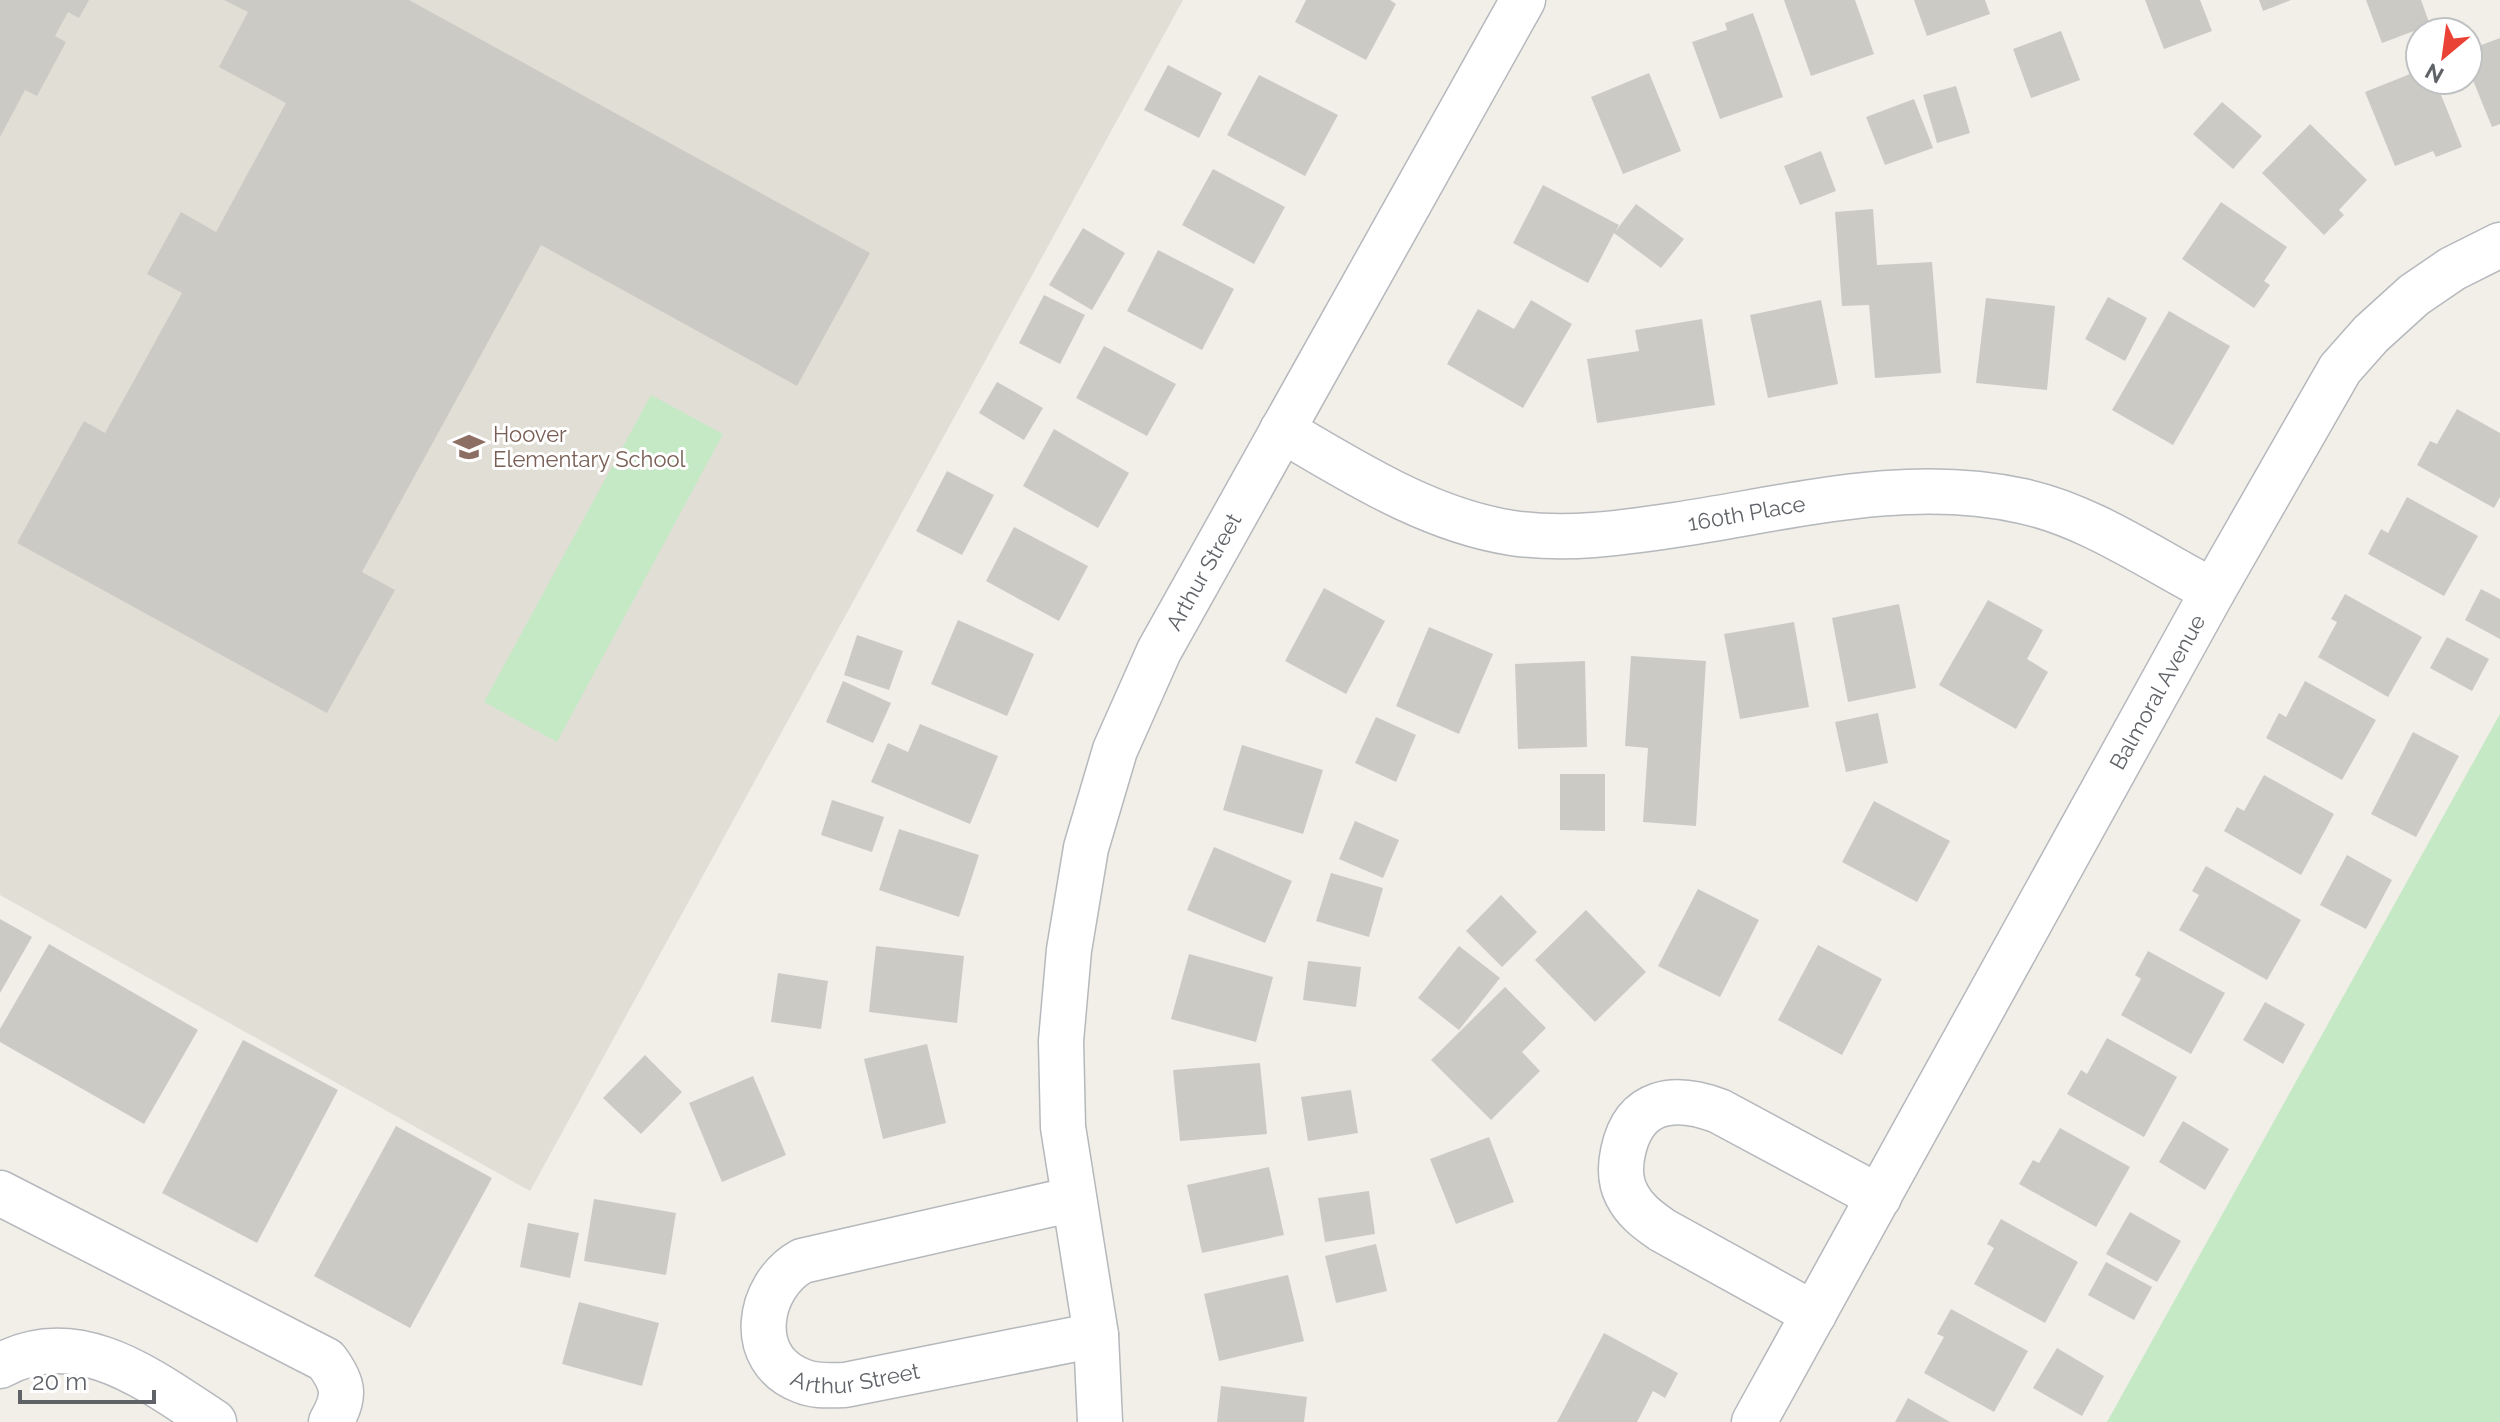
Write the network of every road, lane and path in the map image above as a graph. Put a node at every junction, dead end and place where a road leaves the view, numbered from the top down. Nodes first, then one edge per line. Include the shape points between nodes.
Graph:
1 (1523, 0) edge
2 (2500, 245) edge
3 (1282, 430) junction
4 (2213, 591) junction
5 (0, 1193) edge
6 (1879, 1197) junction
7 (1074, 1199) junction
8 (1814, 1314) junction
9 (1096, 1335) junction
10 (12, 1360) edge
11 (214, 1422) edge
12 (331, 1422) edge
13 (1100, 1422) edge
14 (1754, 1422) edge

1 - 3 street, Arthur Street
2 - 4 street, Balmoral Avenue via 2414,295 2340,369
3 - 4 street, 160th Place via 1385,490 1446,516 1511,533 1611,535 1905,490 1971,493 2024,501 2080,522
3 - 7 street, Arthur Street via 1159,651 1115,750 1086,848 1061,1041 1063,1127
4 - 6 street, Balmoral Avenue
5 - 12 street via 326,1360 342,1381 343,1402
6 - 8 street, Balmoral Avenue
6 - 8 street via 1691,1100 1664,1102 1643,1112 1626,1137 1620,1168 1625,1193 1638,1213
7 - 9 street, Arthur Street
7 - 9 street, Arthur Street via 802,1261 773,1286 762,1327 767,1349 781,1368 798,1381 816,1385 845,1385
8 - 14 street, Balmoral Avenue
9 - 13 street, Arthur Street
10 - 11 street via 56,1349 89,1355 123,1367

